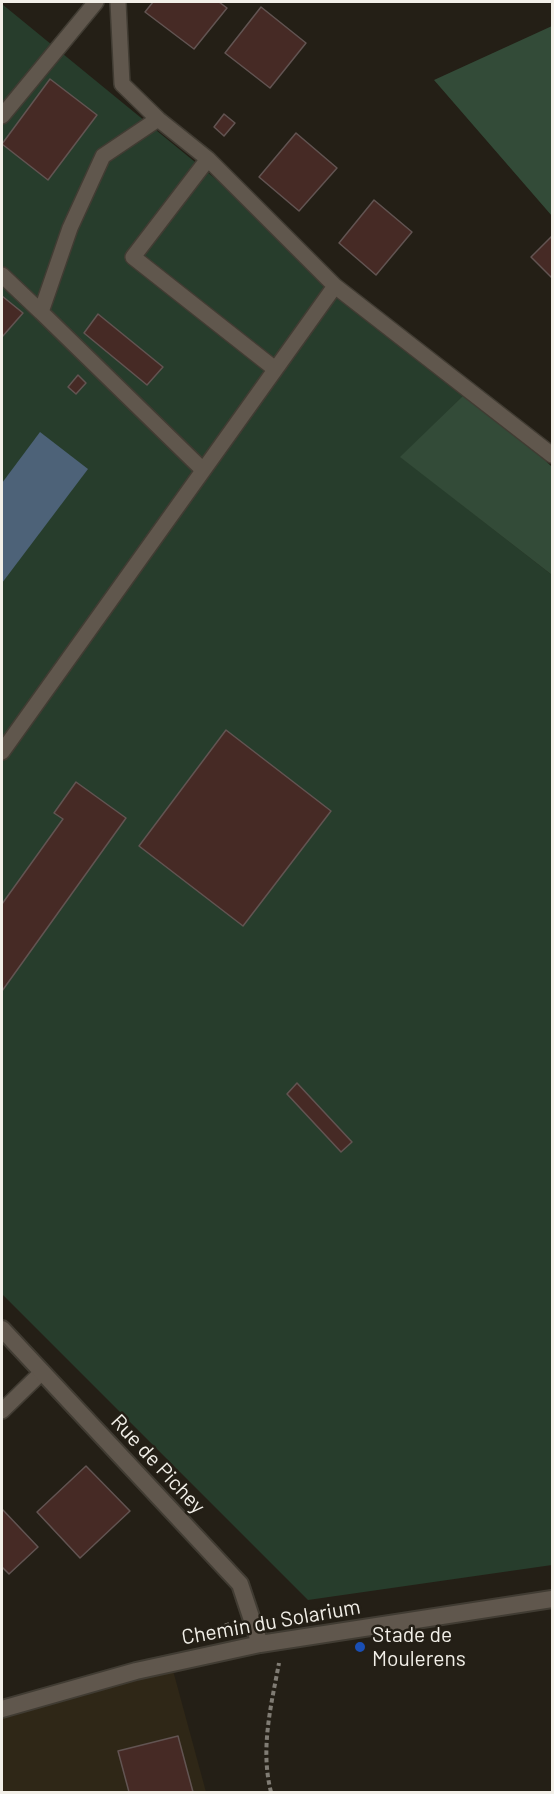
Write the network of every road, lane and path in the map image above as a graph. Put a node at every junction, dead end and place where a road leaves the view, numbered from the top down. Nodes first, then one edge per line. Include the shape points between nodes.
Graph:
1 (96, 2) edge
2 (118, 2) edge
3 (2, 116) edge
4 (158, 119) junction
5 (208, 159) junction
6 (2, 275) edge
7 (335, 286) junction
8 (41, 312) junction
9 (276, 369) junction
10 (552, 455) edge
11 (203, 470) junction
12 (2, 752) edge
13 (2, 1329) edge
14 (42, 1372) junction
15 (2, 1411) edge
16 (552, 1599) edge
17 (288, 1639) junction
18 (260, 1644) junction
19 (2, 1708) edge
20 (271, 1792) edge

1 - 3 lane
2 - 4 lane via 122,84
4 - 5 lane
4 - 8 lane via 103,156 70,228
5 - 7 lane
5 - 9 lane via 133,257
6 - 8 lane
7 - 9 lane
7 - 10 lane
8 - 11 lane
9 - 11 lane
11 - 12 lane
13 - 14 street, Rue de Pichey
14 - 15 lane
14 - 18 street, Rue de Pichey via 240,1584
16 - 17 street, Chemin du Solarium
17 - 18 street, Chemin du Solarium
17 - 20 path via 279,1659 266,1739
18 - 19 street, Chemin du Solarium via 136,1671

